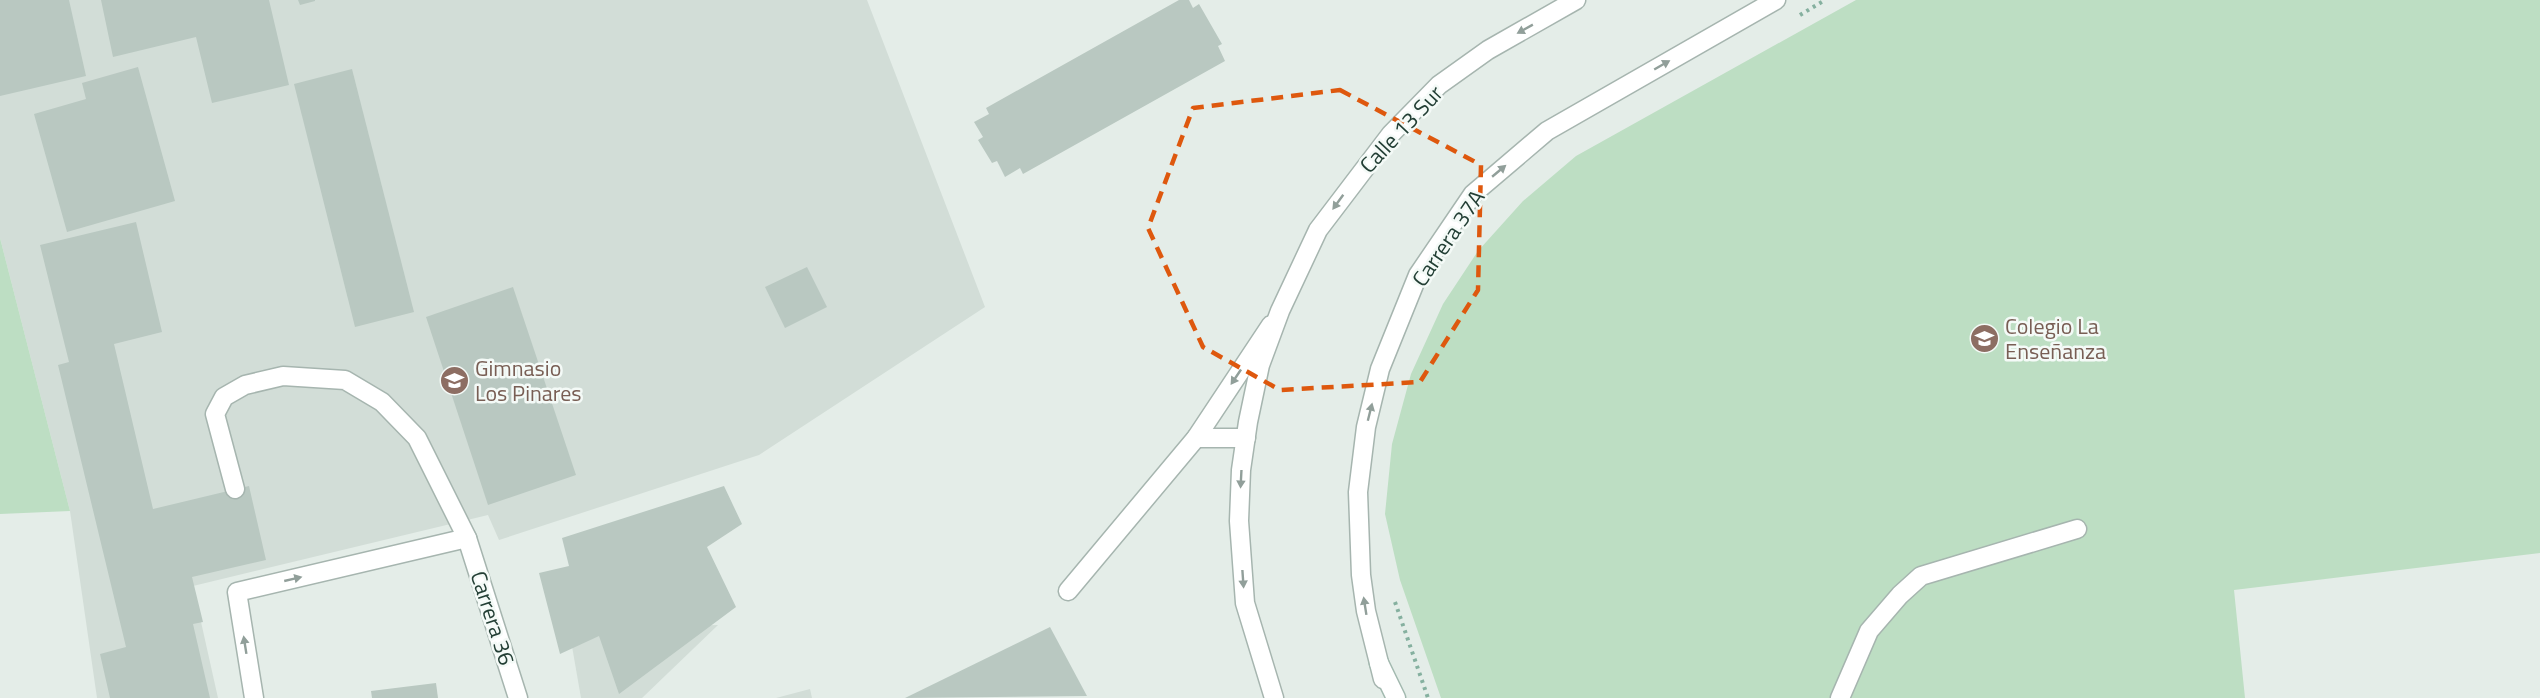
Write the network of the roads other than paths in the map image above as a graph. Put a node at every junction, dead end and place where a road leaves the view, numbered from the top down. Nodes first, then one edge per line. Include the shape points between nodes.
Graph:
1 (1576, 0) edge
2 (1776, 0) edge
3 (1280, 311) junction
4 (1196, 438) junction
5 (1246, 438) junction
6 (235, 489) dead end
7 (2077, 529) dead end
8 (468, 537) junction
9 (1068, 591) dead end
10 (1379, 663) junction
11 (254, 698) edge
12 (518, 698) edge
13 (1274, 698) edge
14 (1388, 698) edge
15 (1396, 698) edge
16 (1840, 698) edge

1 -> 3 street, Calle 13 Sur via 1480,56 1439,85 1390,134 1318,230
10 -> 2 street, Carrera 37A via 1361,576 1358,492 1366,428 1380,369 1418,274 1473,194 1547,131
3 -> 4 street
3 - 5 street via 1260,365
4 - 5 street
4 - 9 street
5 -> 13 street via 1239,521 1245,603
6 - 8 street, Carrera 36 via 215,414 224,397 245,385 283,376 345,380 382,402 417,438
7 - 16 street via 1922,576 1869,631
11 -> 8 street via 237,592
8 - 12 street, Carrera 36
10 - 14 street, Carrera 37A
10 - 15 street

